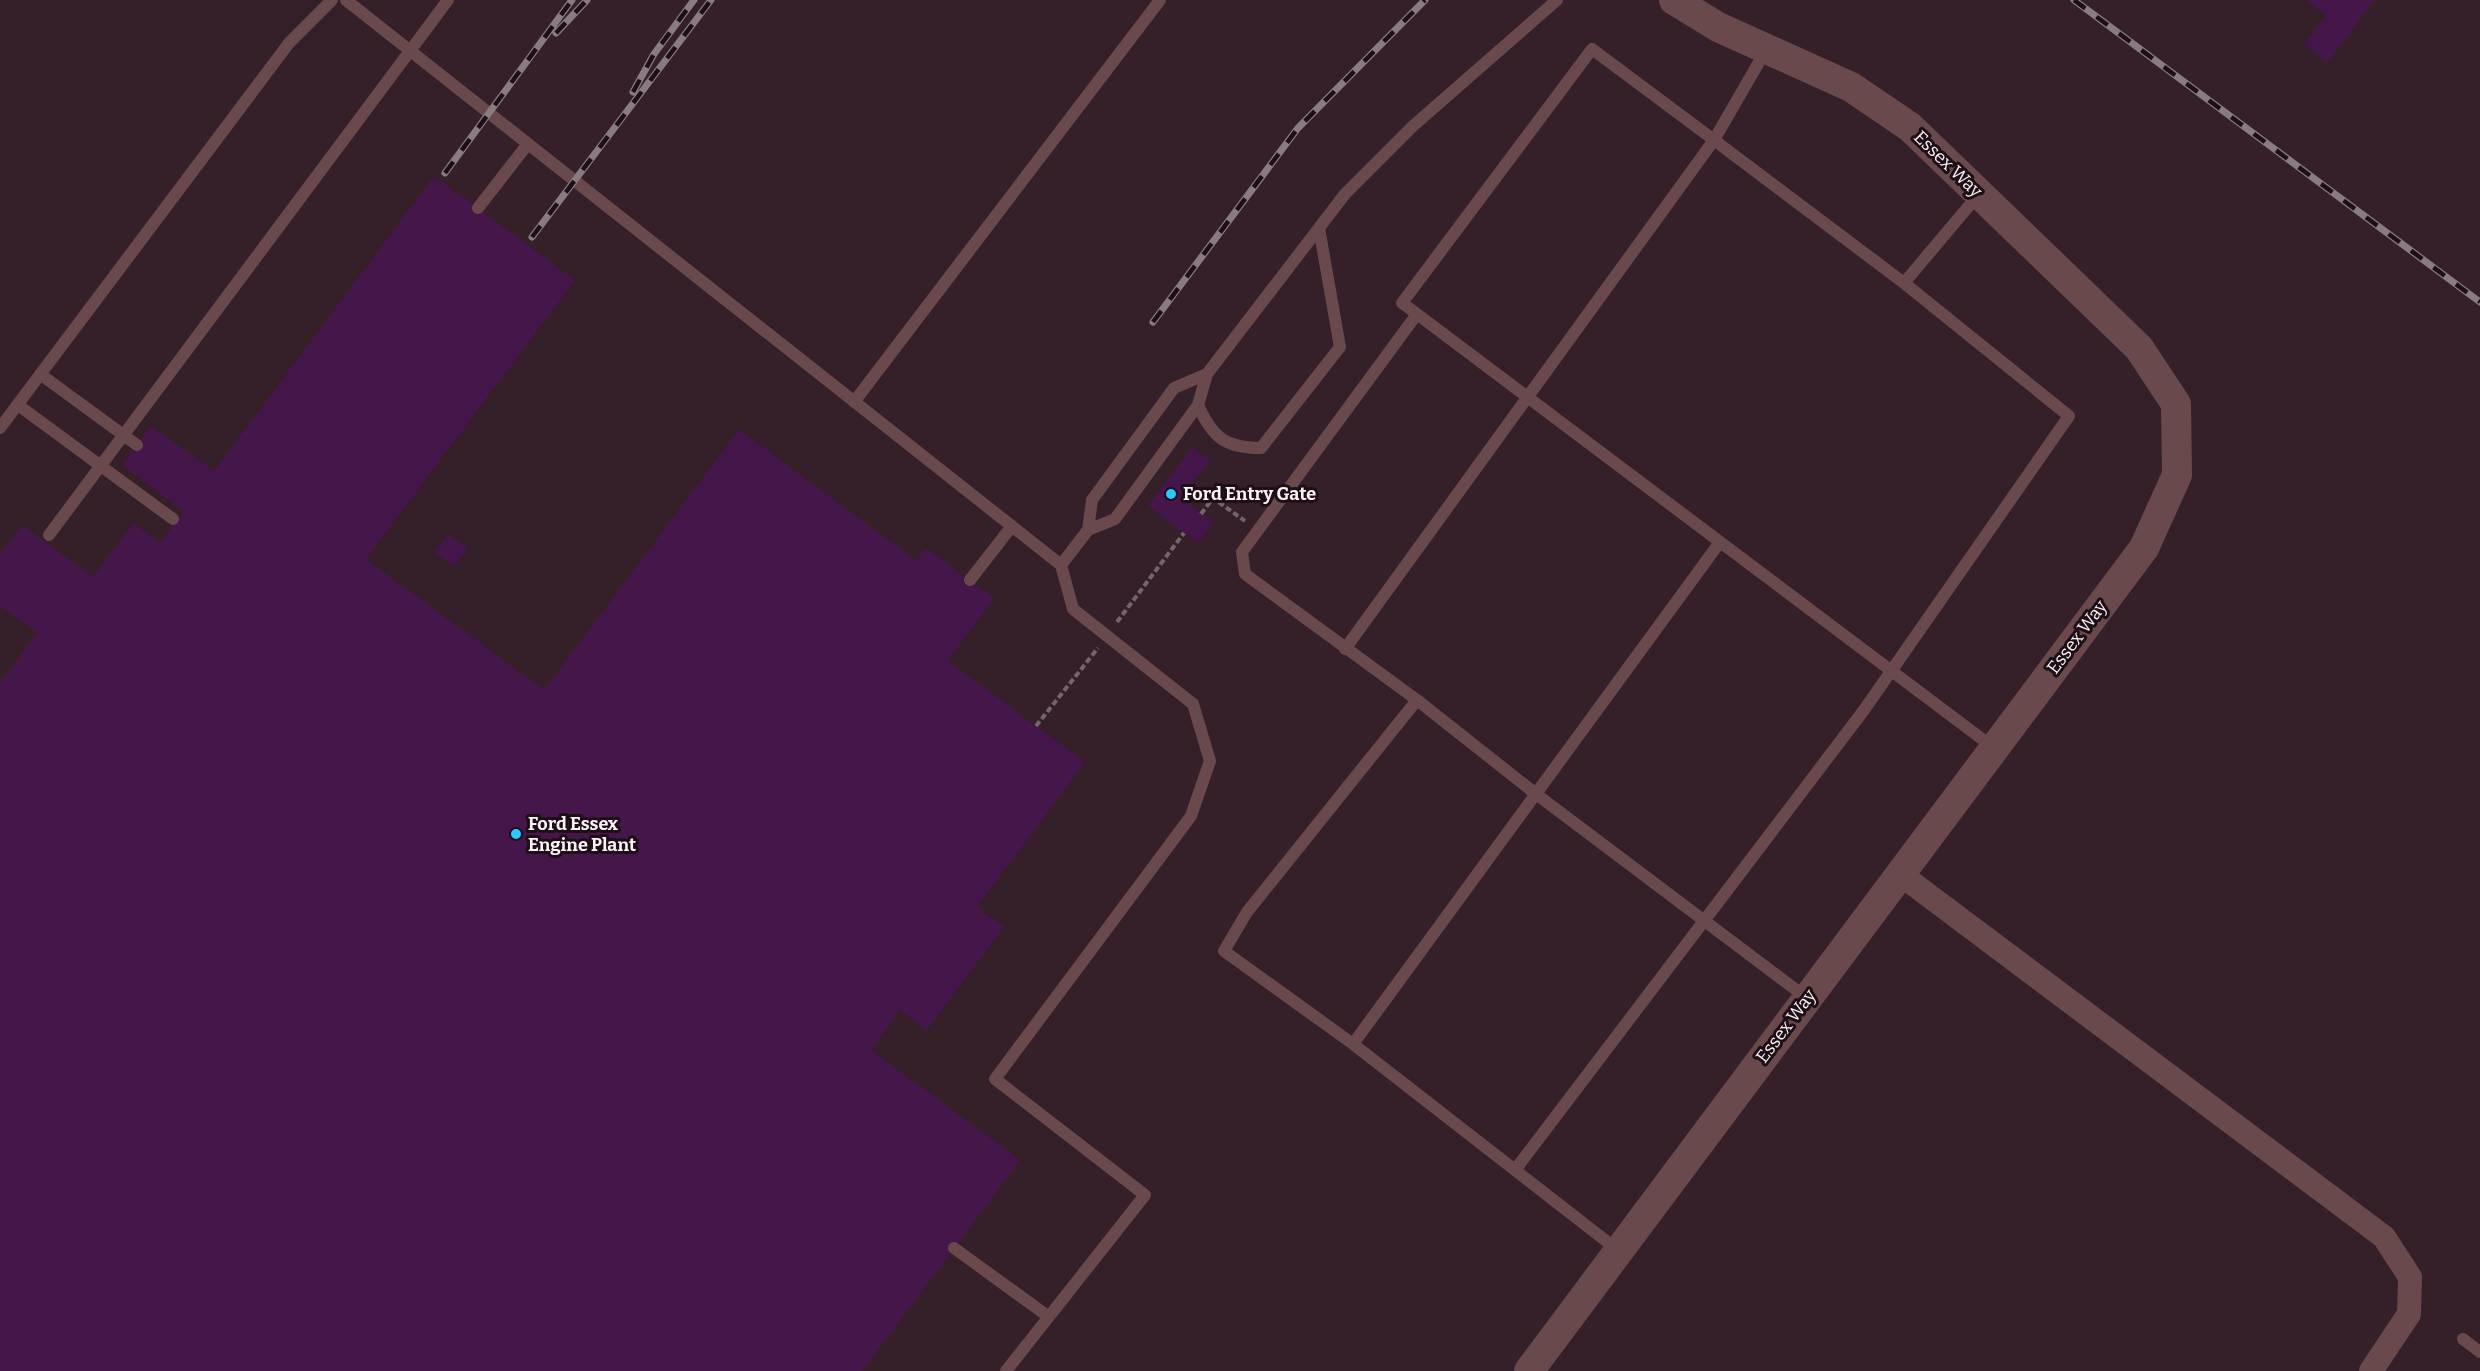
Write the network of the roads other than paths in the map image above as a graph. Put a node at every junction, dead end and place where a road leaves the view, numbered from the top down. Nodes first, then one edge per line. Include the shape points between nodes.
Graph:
1 (332, 0) edge
2 (346, 0) edge
3 (448, 0) edge
4 (1160, 0) edge
5 (1557, 0) edge
6 (1674, 0) edge
7 (1767, 49) junction
8 (410, 52) junction
9 (1714, 140) junction
10 (527, 145) junction
11 (1979, 194) junction
12 (478, 208) dead end
13 (1319, 228) junction
14 (1904, 283) junction
15 (1417, 314) junction
16 (40, 374) junction
17 (1207, 374) junction
18 (1527, 397) junction
19 (854, 402) junction
20 (18, 405) junction
21 (1198, 405) junction
22 (0, 428) edge
23 (124, 435) junction
24 (137, 445) dead end
25 (101, 466) junction
26 (172, 519) dead end
27 (1012, 526) junction
28 (1088, 530) junction
29 (50, 535) dead end
30 (1720, 542) junction
31 (1060, 565) junction
32 (970, 580) dead end
33 (1345, 649) junction
34 (1892, 670) junction
35 (1417, 700) junction
36 (1994, 748) junction
37 (1536, 794) junction
38 (1900, 874) junction
39 (1705, 921) junction
40 (1807, 998) junction
41 (1353, 1044) junction
42 (1515, 1170) junction
43 (954, 1248) dead end
44 (1619, 1251) junction
45 (1049, 1317) junction
46 (2463, 1339) dead end
47 (2480, 1352) edge
48 (1006, 1371) edge
49 (1529, 1371) edge
50 (2372, 1371) edge

1 - 16 lane via 289,43
2 - 8 lane
3 - 8 lane
4 - 19 lane
5 - 13 lane via 1413,126 1345,194
6 - 7 street, Essex Way via 1718,27
7 - 9 lane
7 - 11 street, Essex Way via 1851,87 1910,127
8 - 10 lane
8 - 23 lane
9 - 14 lane
9 - 15 lane via 1592,49 1402,303
9 - 18 lane
10 - 12 lane
10 - 19 lane
11 - 14 lane
11 - 36 street, Essex Way via 2139,348 2176,404 2177,474 2144,548
13 - 17 lane
13 - 21 lane via 1340,346 1261,448 1240,448 1220,439
14 - 34 lane via 2069,416
15 - 18 lane
15 - 33 lane via 1242,552 1245,574
16 - 20 lane
16 - 23 lane
17 - 21 lane
17 - 28 lane via 1174,388 1092,500
18 - 30 lane
18 - 33 lane
19 - 27 lane
20 - 22 lane
20 - 25 lane
21 - 28 lane via 1115,519
23 - 24 lane
23 - 25 lane
25 - 26 lane
25 - 29 lane
27 - 31 lane
27 - 32 lane
28 - 31 lane
30 - 34 lane
30 - 37 lane
31 - 45 lane via 1073,609 1193,704 1210,761 1191,816 995,1079 1145,1195
33 - 35 lane
34 - 36 lane
34 - 39 lane
35 - 37 lane
35 - 41 lane via 1247,912 1224,951
36 - 38 street, Essex Way
37 - 39 lane
37 - 41 lane
38 - 40 street, Essex Way
38 - 50 street via 2384,1237 2410,1277 2409,1314
39 - 40 lane
39 - 42 lane
40 - 44 street, Essex Way
41 - 42 lane
42 - 44 lane
43 - 45 lane
44 - 49 street, Essex Way
45 - 48 lane
46 - 47 lane

